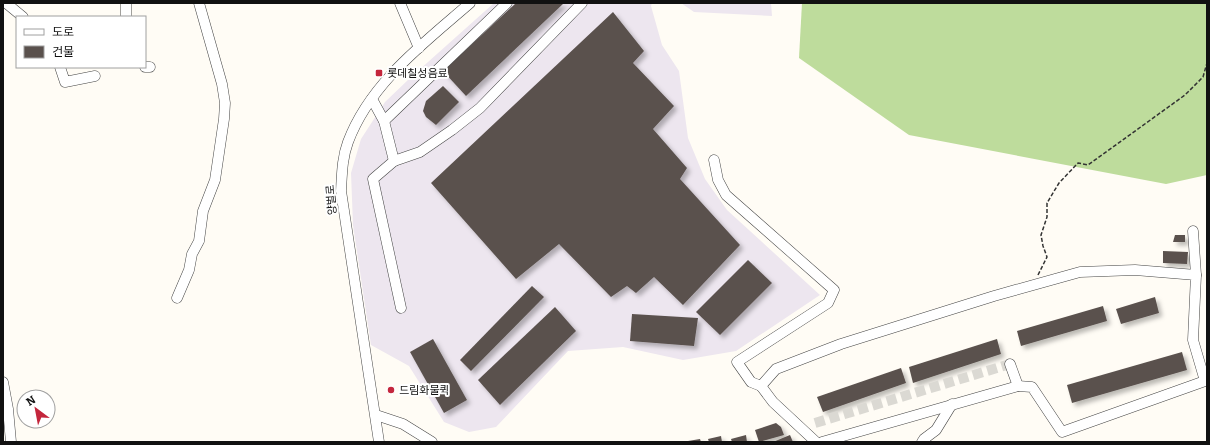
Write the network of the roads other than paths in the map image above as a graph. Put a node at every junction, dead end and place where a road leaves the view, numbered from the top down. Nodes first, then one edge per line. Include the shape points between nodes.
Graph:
1 (6, 3) edge
2 (126, 3) edge
3 (199, 3) edge
4 (400, 3) edge
5 (470, 3) edge
6 (507, 3) edge
7 (582, 3) edge
8 (22, 16) edge
9 (126, 16) edge
10 (419, 48) junction
11 (60, 68) edge
12 (95, 76) dead end
13 (372, 99) junction
14 (384, 121) junction
15 (714, 160) dead end
16 (394, 162) junction
17 (1193, 231) dead end
18 (1196, 275) junction
19 (177, 298) dead end
20 (401, 308) dead end
21 (1010, 364) dead end
22 (3, 382) edge
23 (761, 386) junction
24 (1018, 386) junction
25 (952, 404) junction
26 (376, 415) junction
27 (11, 442) edge
28 (379, 442) edge
29 (432, 442) edge
30 (816, 442) edge
31 (822, 442) edge
32 (922, 442) edge

1 - 8 street
2 - 9 street
3 - 19 street via 222,84 224,119 215,180 203,211 199,241
4 - 10 street
5 - 10 street, 양벌로
6 - 14 street
7 - 16 street via 480,108 420,152
10 - 13 street, 양벌로 via 396,69
11 - 12 street via 65,82
13 - 14 street
13 - 26 street, 양벌로 via 348,143 342,165 341,191
14 - 16 street
15 - 23 street via 718,180 726,195 834,290 828,303 737,362 751,382
16 - 20 street via 372,179
17 - 18 street
18 - 23 street via 1135,270 1080,272 841,344 776,369
18 - 24 street via 1193,340 1205,381 1062,432 1032,387
21 - 24 street
22 - 27 street
23 - 30 street via 773,402
24 - 25 street
25 - 31 street
25 - 32 street via 936,430
26 - 28 street, 양벌로
26 - 29 street via 403,424

